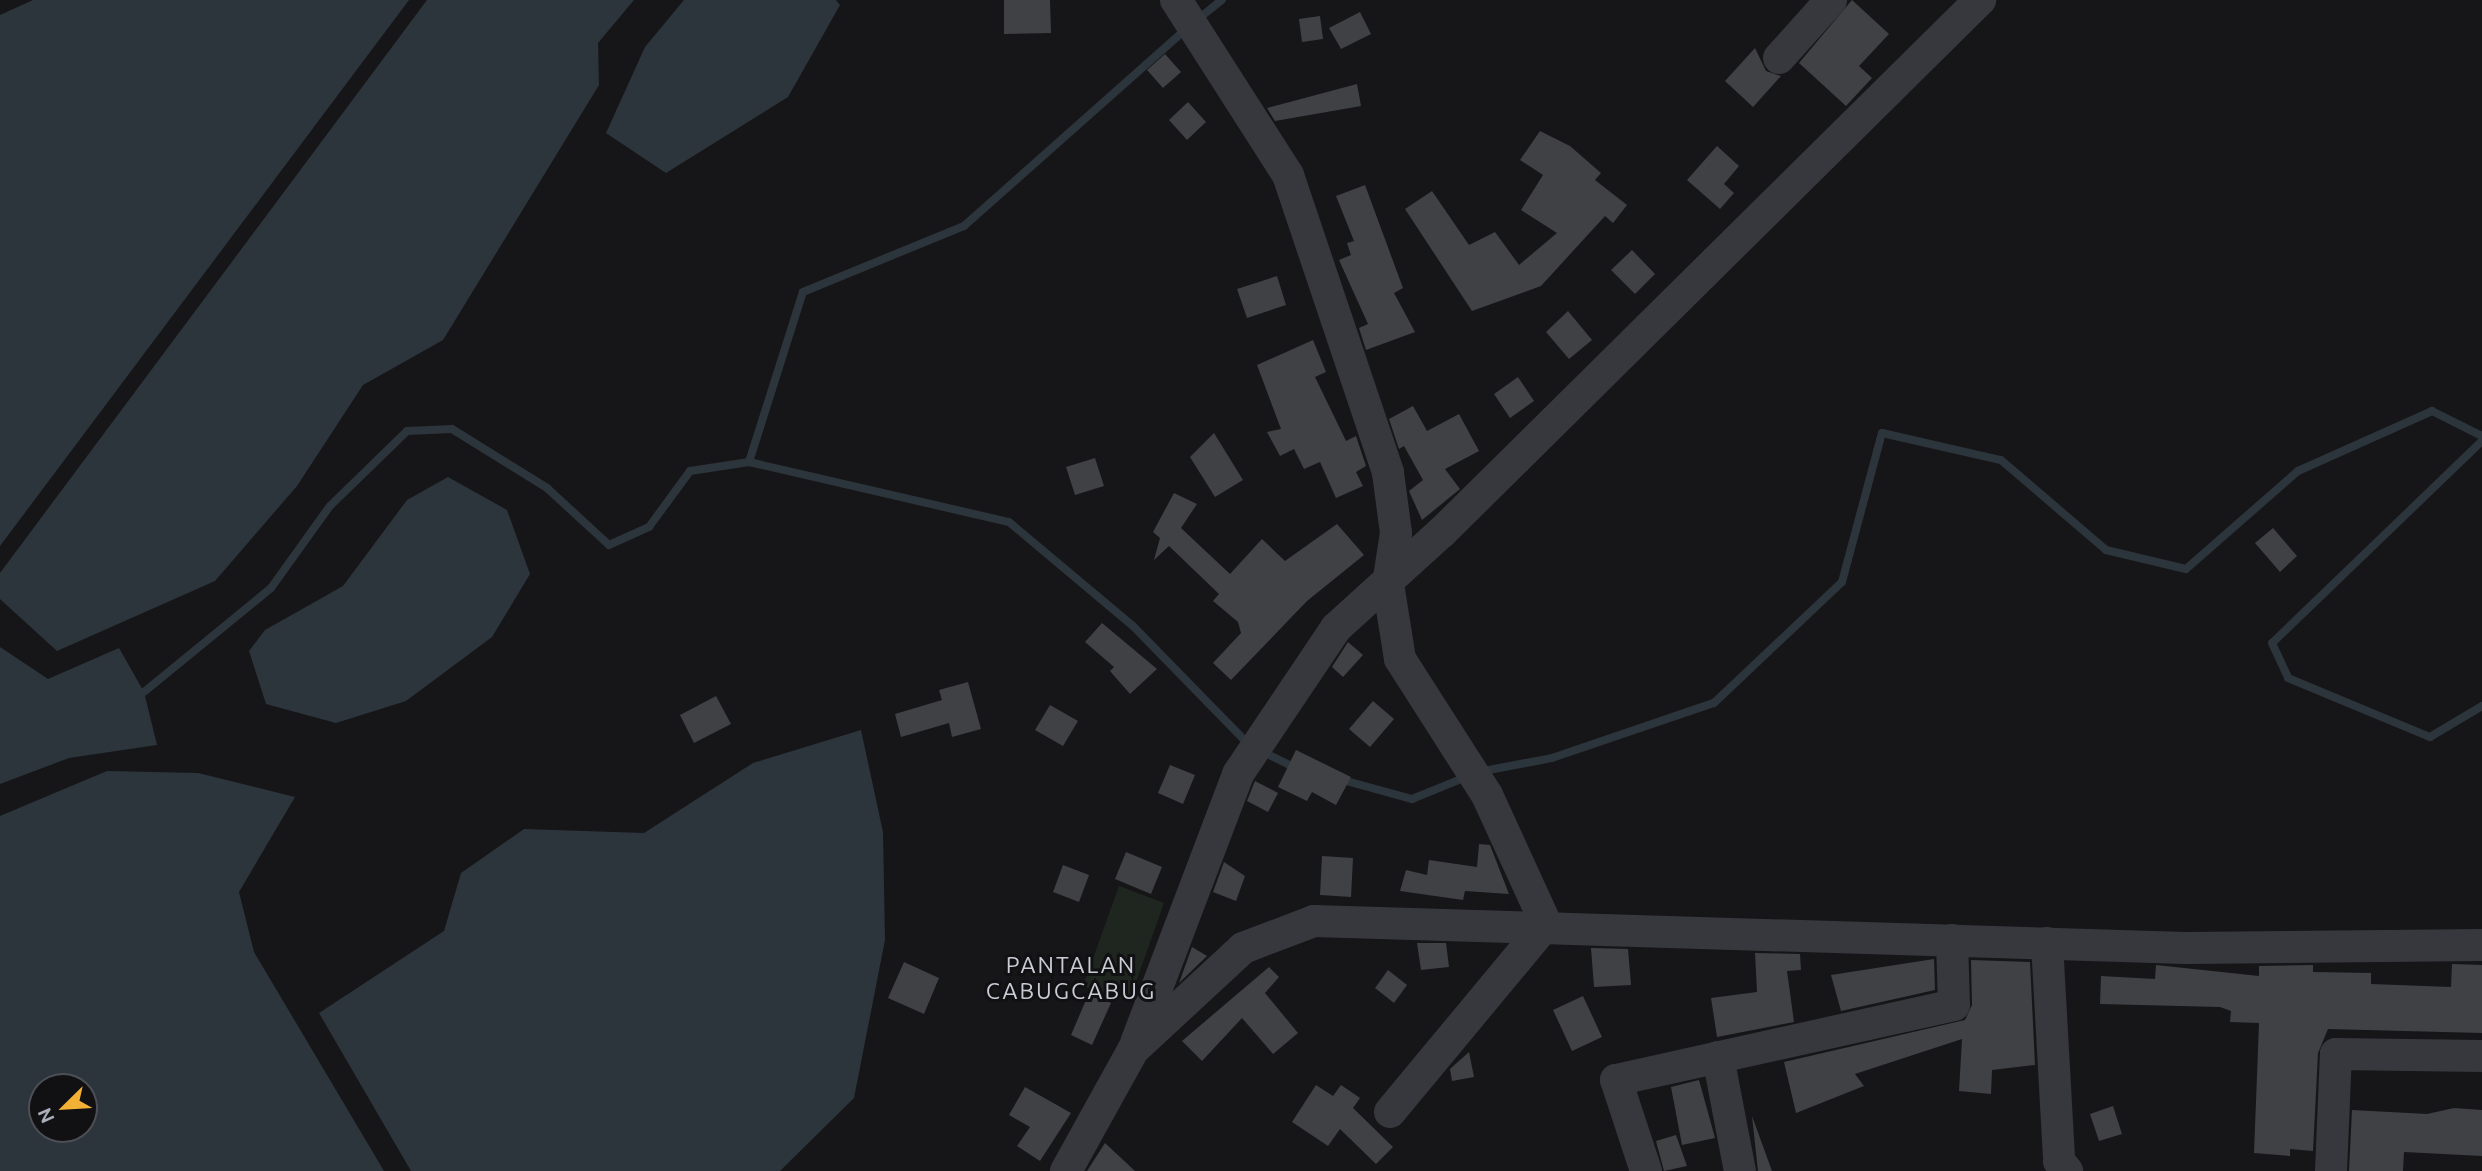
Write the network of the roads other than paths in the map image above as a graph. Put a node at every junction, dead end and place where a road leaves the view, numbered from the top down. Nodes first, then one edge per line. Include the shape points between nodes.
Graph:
1 (1176, 0) edge
2 (1832, 0) edge
3 (1980, 0) edge
4 (1779, 58) dead end
5 (1388, 584) junction
6 (1546, 924) junction
7 (1952, 940) junction
8 (2047, 943) junction
9 (2482, 946) edge
10 (1133, 1050) junction
11 (2482, 1056) edge
12 (1718, 1057) junction
13 (1390, 1112) dead end
14 (1066, 1171) edge
15 (1646, 1171) edge
16 (1740, 1171) edge
17 (2067, 1171) edge
18 (2331, 1171) edge

1 - 5 street via 1288,175 1388,473 1396,533
2 - 4 street
3 - 5 street
5 - 6 street via 1400,659 1487,795
5 - 10 street via 1336,628 1238,774
6 - 7 street
6 - 10 street via 1314,921 1243,948
6 - 13 street
7 - 8 street
7 - 12 street via 1954,1005
8 - 9 street
8 - 17 street via 2059,1161
10 - 14 street
11 - 18 street via 2336,1054
12 - 15 street via 1616,1080
12 - 16 street

